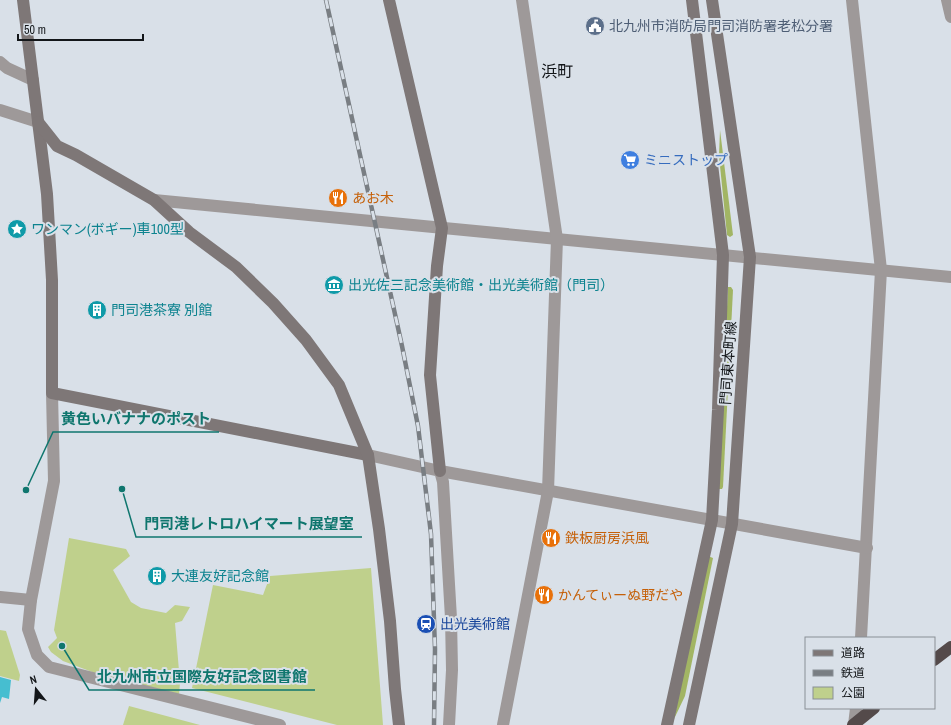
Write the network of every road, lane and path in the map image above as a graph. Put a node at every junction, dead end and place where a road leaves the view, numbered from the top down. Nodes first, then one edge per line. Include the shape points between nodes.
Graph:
1 (23, 0) edge
2 (389, 0) edge
3 (522, 0) edge
4 (692, 0) edge
5 (712, 0) edge
6 (852, 0) edge
7 (947, 0) edge
8 (951, 17) edge
9 (0, 62) edge
10 (33, 80) junction
11 (0, 110) edge
12 (38, 122) junction
13 (154, 200) junction
14 (442, 228) junction
15 (557, 239) junction
16 (723, 255) junction
17 (750, 257) junction
18 (881, 270) junction
19 (951, 277) edge
20 (52, 393) junction
21 (368, 455) junction
22 (440, 471) junction
23 (548, 491) junction
24 (712, 520) junction
25 (732, 524) junction
26 (867, 548) junction
27 (0, 597) edge
28 (31, 600) junction
29 (861, 637) edge
30 (951, 647) edge
31 (935, 659) edge
32 (856, 709) edge
33 (873, 709) edge
34 (280, 725) edge
35 (400, 725) edge
36 (449, 725) edge
37 (503, 725) edge
38 (667, 725) edge
39 (689, 725) edge
40 (854, 725) edge

1 - 10 street
2 - 14 street
3 - 15 street
4 - 16 street, 門司東本町線
5 - 17 street, 門司東本町線
6 - 18 street
7 - 8 street
9 - 10 street
10 - 12 street
11 - 12 street
12 - 13 street via 57,146
12 - 20 street via 47,194 52,280
13 - 14 street
13 - 21 street via 189,232 236,267 306,340 338,385
14 - 15 street
14 - 22 street via 430,375
15 - 16 street
15 - 23 street
16 - 17 street
16 - 24 street, 門司東本町線
17 - 18 street
17 - 25 street, 門司東本町線
18 - 19 street
18 - 26 street
20 - 21 street
20 - 28 street via 54,481
21 - 22 street
21 - 35 street via 386,583
22 - 23 street
22 - 36 street via 443,482 451,618
23 - 24 street
23 - 37 street
24 - 25 street
24 - 38 street, 門司東本町線
25 - 26 street
25 - 39 street, 門司東本町線
26 - 29 street
27 - 28 street
28 - 34 street via 28,629 37,655 49,667
30 - 31 highway
32 - 40 street
33 - 40 highway

